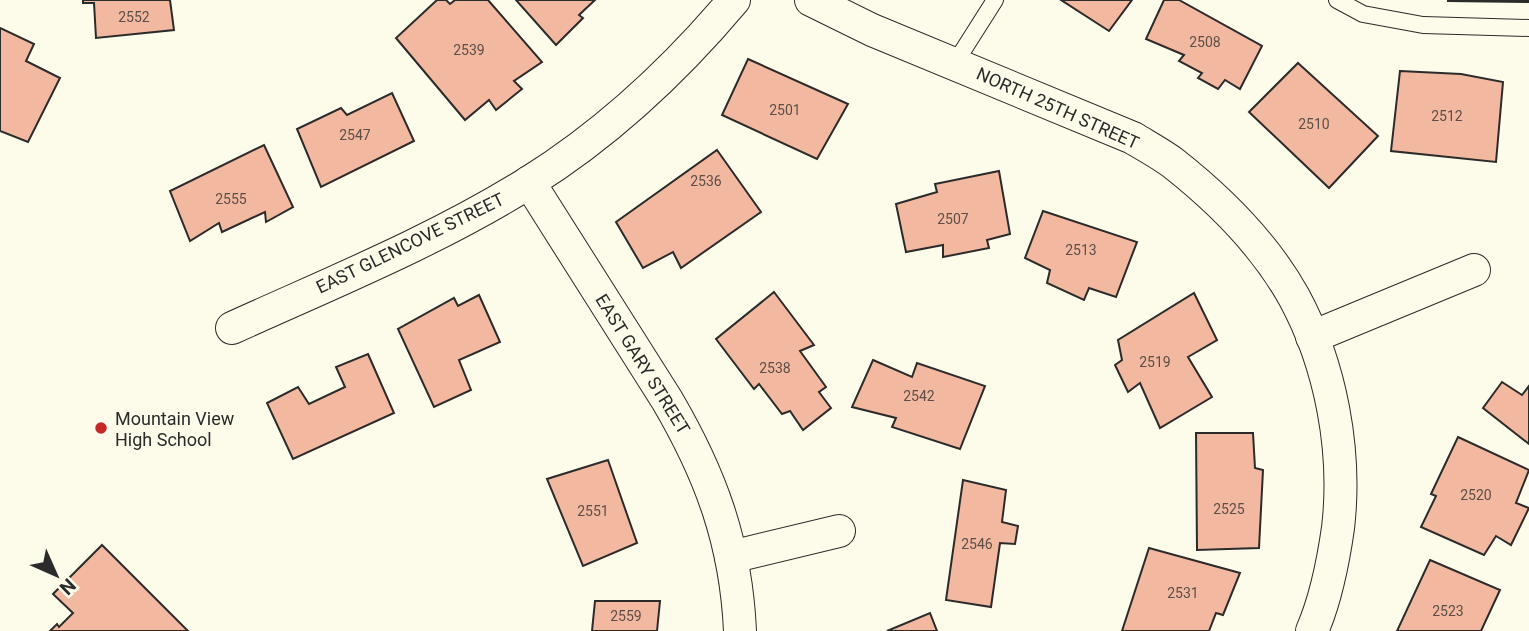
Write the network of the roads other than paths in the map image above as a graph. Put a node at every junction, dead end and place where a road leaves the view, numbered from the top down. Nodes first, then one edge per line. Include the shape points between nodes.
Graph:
1 (734, 0) edge
2 (811, 0) edge
3 (995, 0) edge
4 (1337, 0) edge
5 (1529, 28) edge
6 (955, 63) junction
7 (529, 182) junction
8 (1474, 270) dead end
9 (232, 328) dead end
10 (1312, 337) junction
11 (839, 531) dead end
12 (732, 557) junction
13 (740, 631) edge
14 (1312, 631) edge

1 - 7 street, EAST GLENCOVE STREET via 651,88
2 - 6 street, NORTH 25TH STREET
3 - 6 lane
4 - 5 lane via 1363,14 1423,25
6 - 10 street, NORTH 25TH STREET via 1133,138 1171,162 1239,222 1269,259 1294,297
7 - 9 street, EAST GLENCOVE STREET via 440,233
7 - 12 street, EAST GARY STREET via 685,432 714,495
8 - 10 street
10 - 14 street, NORTH 25TH STREET via 1336,420 1341,473 1335,549
11 - 12 street
12 - 13 street, EAST GARY STREET

